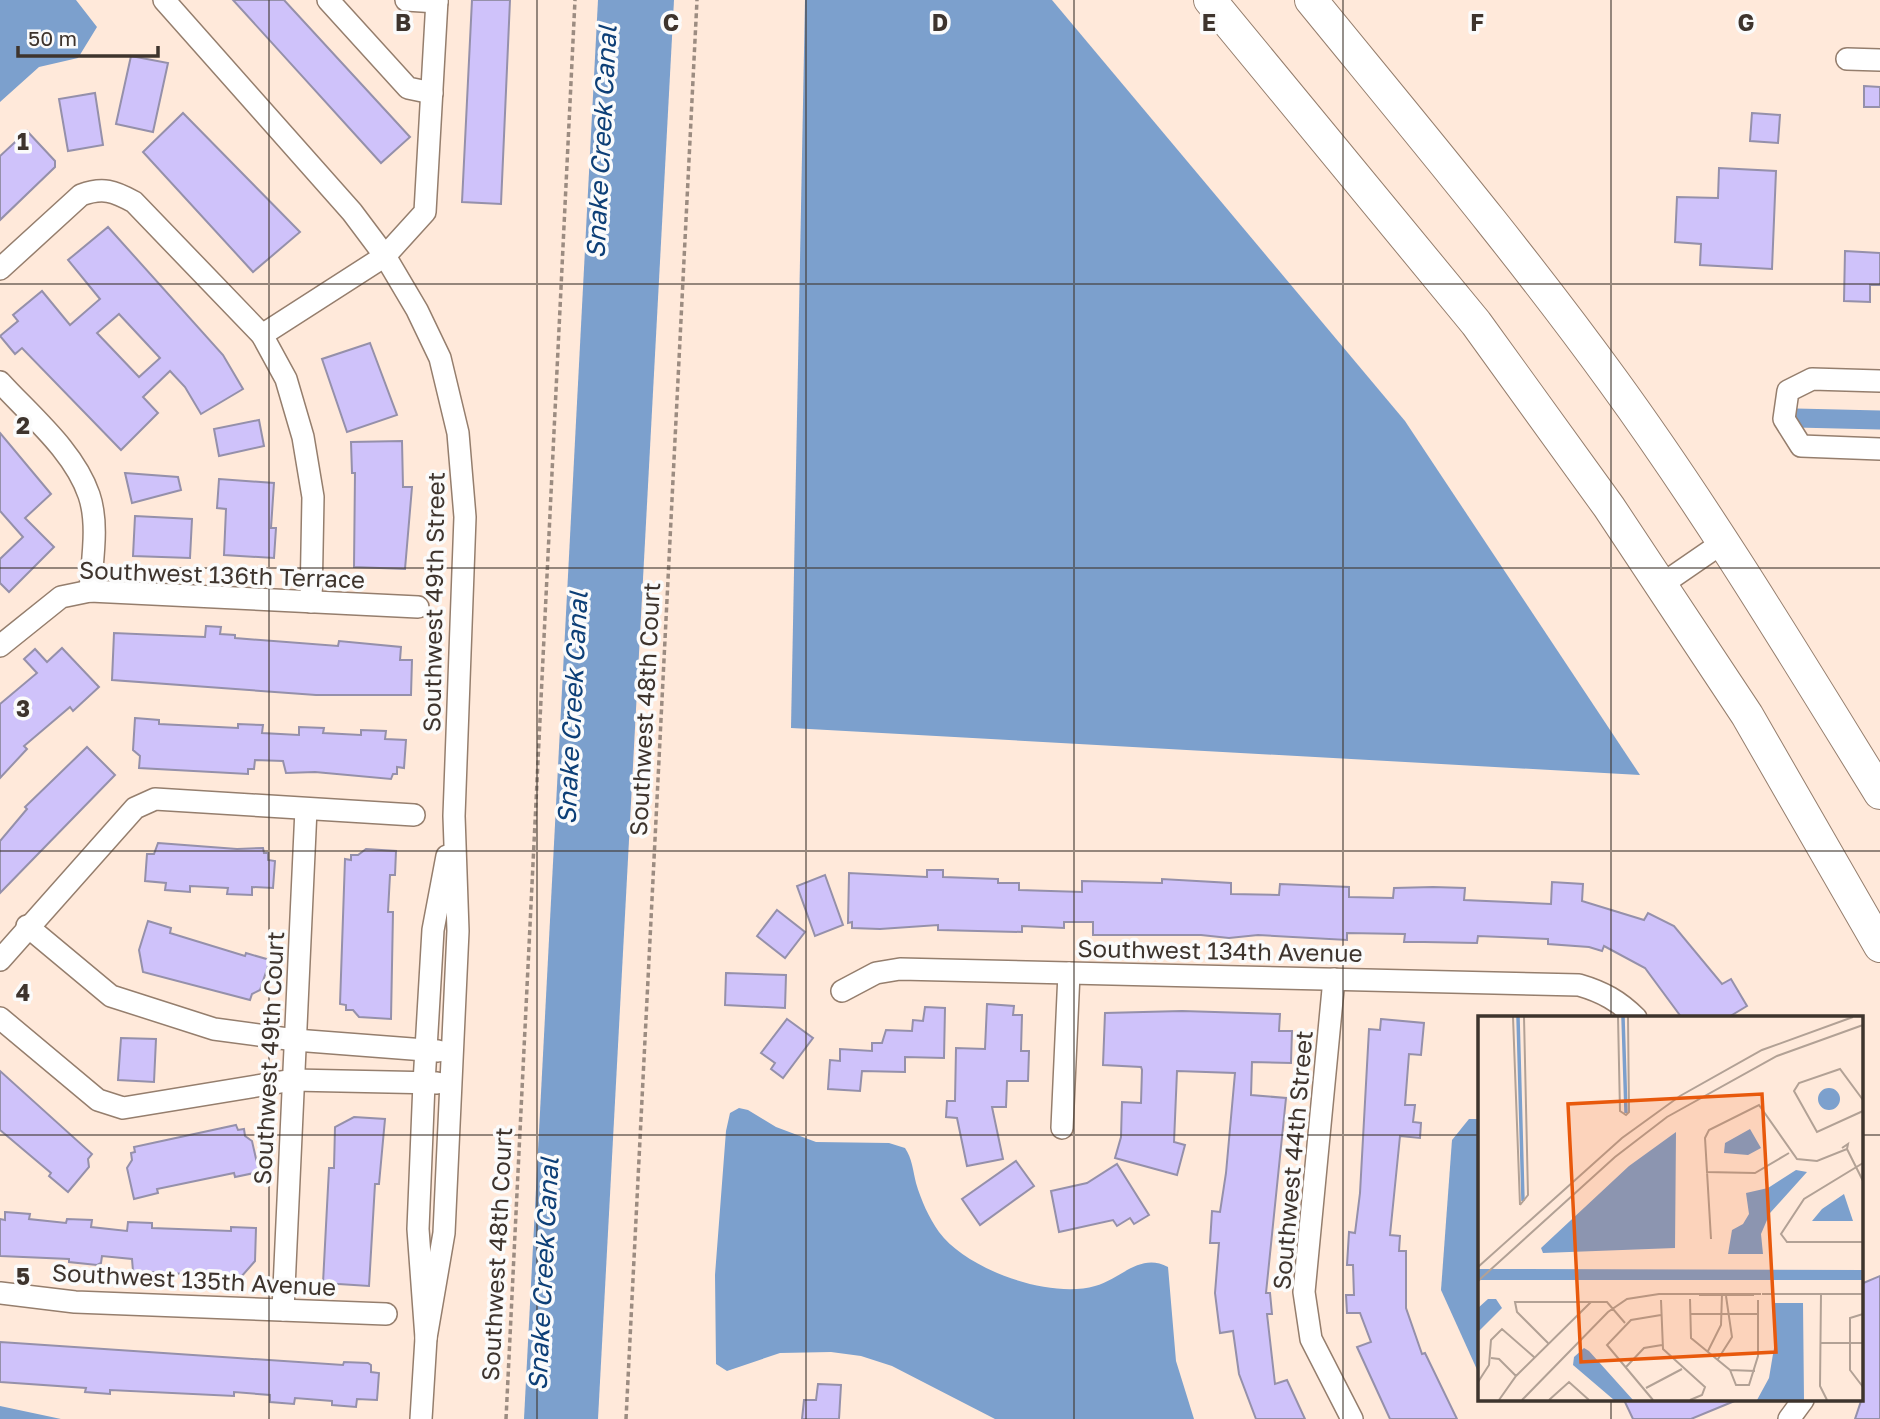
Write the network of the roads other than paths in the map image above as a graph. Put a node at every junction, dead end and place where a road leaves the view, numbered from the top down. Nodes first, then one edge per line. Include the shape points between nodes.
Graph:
1 (164, 0) edge
2 (328, 0) edge
3 (405, 0) edge
4 (1210, 0) edge
5 (1311, 0) edge
6 (437, 1) edge
7 (1847, 59) dead end
8 (1880, 60) edge
9 (432, 93) junction
10 (385, 256) junction
11 (0, 269) edge
12 (262, 335) junction
13 (1880, 363) edge
14 (1880, 381) edge
15 (0, 382) edge
16 (1880, 449) edge
17 (1722, 542) junction
18 (1661, 585) junction
19 (90, 591) junction
20 (311, 602) junction
21 (418, 607) dead end
22 (0, 646) edge
23 (1880, 793) edge
24 (306, 808) junction
25 (414, 815) dead end
26 (454, 816) junction
27 (27, 926) junction
28 (1880, 946) edge
29 (0, 960) edge
30 (1069, 973) junction
31 (1334, 979) junction
32 (842, 992) dead end
33 (1634, 1016) edge
34 (0, 1018) edge
35 (295, 1040) junction
36 (426, 1051) junction
37 (452, 1052) junction
38 (293, 1080) junction
39 (424, 1083) junction
40 (449, 1084) junction
41 (1062, 1128) dead end
42 (0, 1293) edge
43 (283, 1310) junction
44 (386, 1314) dead end
45 (426, 1338) junction
46 (1802, 1402) edge
47 (421, 1419) edge
48 (1352, 1419) edge
49 (1789, 1419) edge

1 - 10 street, Southwest 49th Street via 352,212
2 - 9 street via 408,88
3 - 6 street
4 - 18 highway via 1476,323
5 - 17 highway via 1613,381
6 - 9 street
7 - 8 street
9 - 10 street via 425,212
10 - 12 street
10 - 26 street, Southwest 49th Street via 439,358 458,433 465,517
11 - 12 street via 81,195 114,191 134,202
12 - 20 street via 286,379 303,437 313,497
13 - 14 street
14 - 16 street via 1812,379 1788,391 1784,418 1801,446
15 - 19 street via 75,464 90,496 94,527
17 - 18 street
17 - 23 highway
18 - 28 highway via 1747,715
19 - 20 street, Southwest 136th Terrace
19 - 22 street, Southwest 136th Terrace via 61,597
20 - 21 street, Southwest 136th Terrace
24 - 25 street
24 - 27 street via 155,799 135,808
24 - 35 street, Southwest 49th Court
26 - 36 street, Southwest 49th Street via 433,930
26 - 37 street, Southwest 49th Street via 458,931
27 - 29 street
27 - 35 street via 111,996 214,1029
30 - 31 street, Southwest 134th Avenue
30 - 32 street, Southwest 134th Avenue via 900,969 876,973
30 - 41 street
31 - 33 street, Southwest 134th Avenue via 1579,985 1622,1003
31 - 48 street, Southwest 44th Street via 1304,1292 1311,1339
34 - 38 street via 98,1100 123,1108
35 - 36 street
35 - 38 street, Southwest 49th Court
36 - 37 street
36 - 39 street, Southwest 49th Street
37 - 40 street, Southwest 49th Street
38 - 39 street
38 - 43 street, Southwest 49th Court
39 - 40 street
39 - 45 street, Southwest 49th Street via 418,1229
40 - 45 street, Southwest 49th Street via 444,1233
42 - 43 street, Southwest 135th Avenue via 75,1302
43 - 44 street, Southwest 135th Avenue
45 - 47 street, Southwest 49th Street
46 - 49 street

